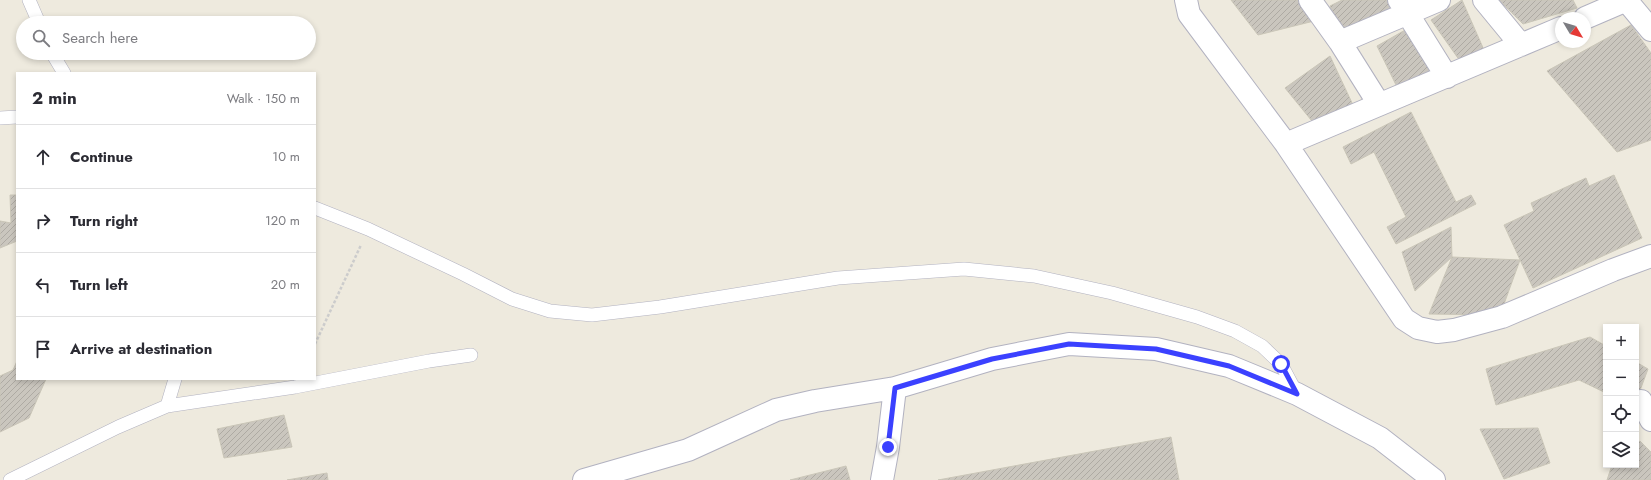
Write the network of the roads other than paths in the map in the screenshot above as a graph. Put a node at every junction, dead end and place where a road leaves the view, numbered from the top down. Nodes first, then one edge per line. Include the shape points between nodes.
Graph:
1 (29, 0) edge
2 (1186, 0) edge
3 (1310, 0) edge
4 (1439, 0) edge
5 (1484, 0) edge
6 (1626, 0) edge
7 (1403, 7) edge
8 (1591, 15) edge
9 (36, 16) edge
10 (1651, 30) edge
11 (1555, 31) edge
12 (1340, 42) junction
13 (1521, 45) junction
14 (56, 60) edge
15 (63, 72) edge
16 (1447, 77) junction
17 (1379, 104) junction
18 (16, 117) edge
19 (0, 118) edge
20 (1286, 144) junction
21 (316, 208) edge
22 (1651, 256) edge
23 (471, 355) dead end
24 (175, 380) edge
25 (895, 388) junction
26 (1297, 394) junction
27 (1641, 400) dead end
28 (167, 406) junction
29 (1651, 420) edge
30 (10, 480) edge
31 (584, 480) edge
32 (882, 480) edge
33 (1434, 480) edge

1 - 9 lane
2 - 20 street via 1189,14
3 - 12 street
4 - 7 street
5 - 13 street
6 - 8 street
6 - 10 street
7 - 12 street
7 - 16 street
11 - 13 street
12 - 17 street
13 - 16 street
14 - 15 lane
16 - 17 street
17 - 20 street
18 - 19 lane
20 - 22 street via 1404,319 1418,328 1437,332 1454,330 1502,317
21 - 26 lane via 368,229 512,299 550,311 592,315 660,307 838,278 964,269 1034,276 1112,293 1197,317 1235,331 1262,346 1281,364
23 - 28 lane via 295,387
24 - 28 lane
25 - 26 street via 992,359 1069,344 1156,349 1229,366
25 - 31 street via 815,400 776,410 688,450
25 - 32 street
26 - 33 street via 1380,438
27 - 29 street
28 - 30 lane

